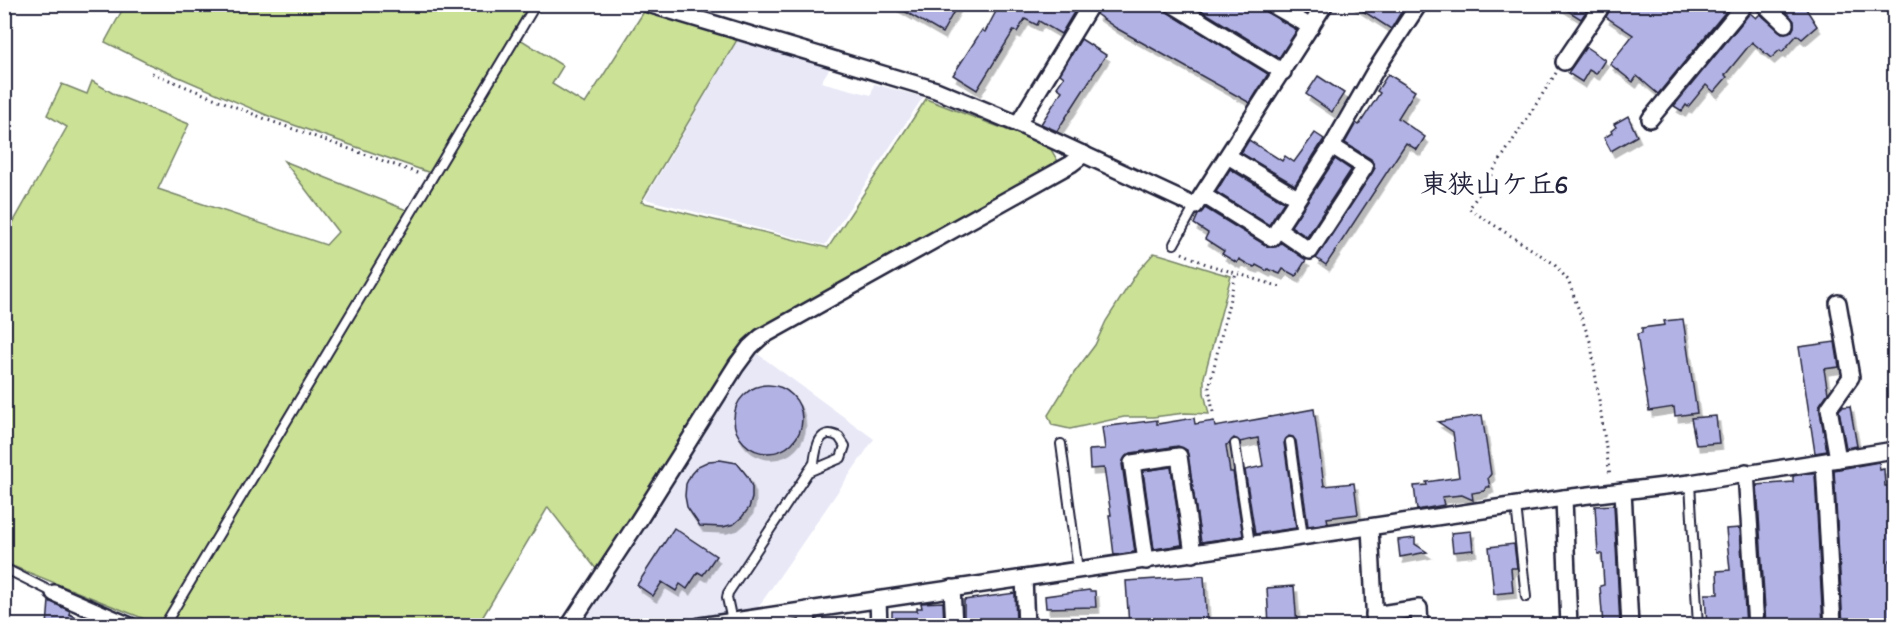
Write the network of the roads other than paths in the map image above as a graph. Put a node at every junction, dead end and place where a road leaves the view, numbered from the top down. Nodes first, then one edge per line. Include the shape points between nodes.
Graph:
1 (536, 4) edge
2 (648, 4) edge
3 (1091, 4) edge
4 (1172, 4) edge
5 (1271, 4) edge
6 (1325, 4) edge
7 (1419, 4) edge
8 (1603, 4) edge
9 (1745, 4) edge
10 (1764, 4) edge
11 (1785, 24) dead end
12 (1311, 27) junction
13 (1564, 62) road end
14 (1283, 72) junction
15 (1650, 119) dead end
16 (1018, 124) junction
17 (1332, 147) junction
18 (1084, 154) junction
19 (1228, 156) junction
20 (1297, 198) junction
21 (1199, 201) junction
22 (1278, 230) junction
23 (1174, 244) road end
24 (1838, 303) dead end
25 (1290, 442) dead end
26 (1061, 444) dead end
27 (1235, 444) dead end
28 (1894, 450) edge
29 (1831, 460) junction
30 (1894, 466) edge
31 (808, 472) junction
32 (1746, 472) junction
33 (1690, 483) junction
34 (1618, 491) junction
35 (1564, 498) junction
36 (1516, 506) junction
37 (1370, 527) junction
38 (1303, 537) junction
39 (1250, 544) junction
40 (1194, 554) junction
41 (1146, 561) junction
42 (4, 568) edge
43 (1078, 570) junction
44 (1024, 578) junction
45 (952, 588) junction
46 (54, 593) joint
47 (1526, 597) dead end
48 (878, 600) junction
49 (96, 610) junction
50 (808, 618) edge
51 (1374, 620) edge
52 (732, 621) junction
53 (90, 626) edge
54 (130, 626) edge
55 (164, 626) edge
56 (569, 626) edge
57 (700, 626) edge
58 (879, 626) edge
59 (954, 626) edge
60 (1026, 626) edge
61 (1420, 626) edge
62 (1569, 626) edge
63 (1630, 626) edge
64 (1698, 626) edge
65 (1756, 626) edge
66 (1833, 626) edge

1 - 55 lane
2 - 16 street via 936,90
3 - 16 street
4 - 14 street
5 - 12 street
6 - 12 street
7 - 17 street
8 - 13 street
9 - 15 street
10 - 11 street
12 - 14 street
14 - 19 street
16 - 18 street
17 - 20 street
17 - 22 street via 1365,167 1317,241 1310,250
18 - 21 street
18 - 56 street via 750,347
19 - 20 street
19 - 21 street
20 - 22 street
21 - 22 street via 1272,238
21 - 23 lane
24 - 29 street via 1851,377 1829,408
25 - 38 lane
26 - 43 lane
27 - 39 lane
28 - 29 street
28 - 30 street
29 - 32 street
29 - 66 street
31 - 31 lane via 821,437 839,436 845,446 841,458
31 - 52 lane via 729,593
32 - 33 street
32 - 65 street
33 - 34 street
33 - 64 lane
34 - 35 street
34 - 63 street
35 - 36 street
35 - 62 street
36 - 37 street
36 - 47 lane
37 - 38 street
37 - 51 street
38 - 39 street
39 - 40 street
40 - 41 street
40 - 41 street via 1179,456 1132,463
41 - 43 street
42 - 46 lane
43 - 44 street
44 - 45 street
44 - 60 street
45 - 48 street
45 - 59 street
46 - 49 street
48 - 50 street
48 - 58 street
49 - 53 street
49 - 54 street
50 - 52 street
51 - 61 street via 1419,608
52 - 57 street

